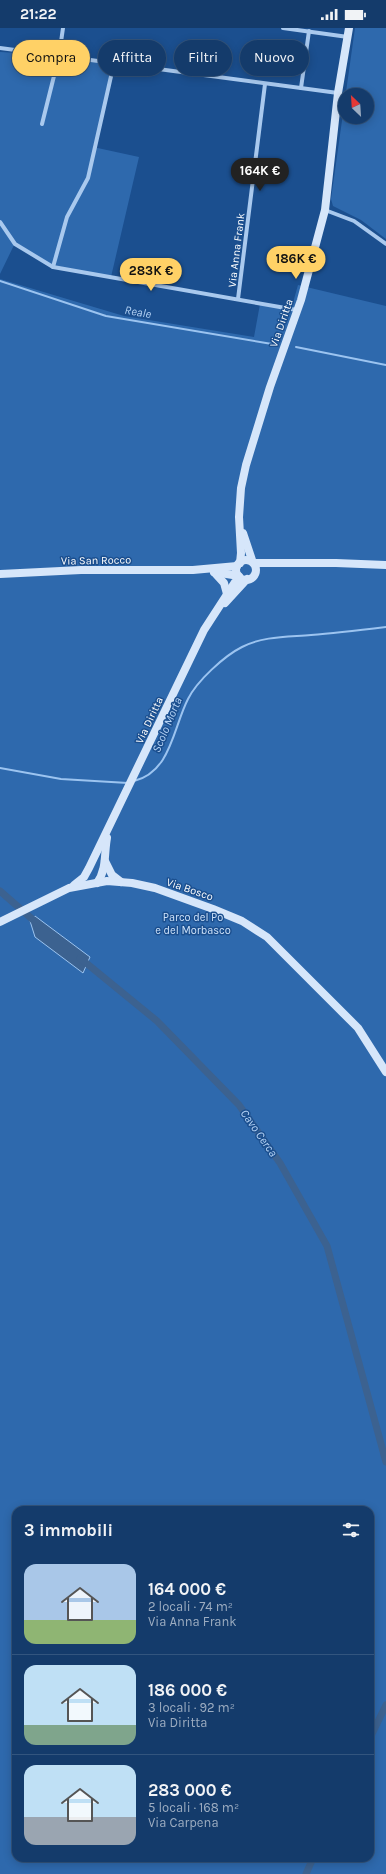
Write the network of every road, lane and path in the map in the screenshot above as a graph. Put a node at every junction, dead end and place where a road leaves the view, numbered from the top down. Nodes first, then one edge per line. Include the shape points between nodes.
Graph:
1 (63, 28) edge
2 (283, 28) edge
3 (349, 28) edge
4 (308, 32) junction
5 (348, 37) junction
6 (61, 40) edge
7 (0, 48) edge
8 (12, 50) edge
9 (166, 70) edge
10 (54, 76) edge
11 (111, 76) edge
12 (265, 84) junction
13 (301, 88) junction
14 (339, 88) edge
15 (338, 93) joint
16 (42, 124) dead end
17 (325, 210) junction
18 (0, 222) edge
19 (386, 244) edge
20 (53, 267) junction
21 (238, 299) junction
22 (298, 310) junction
23 (241, 527) junction
24 (238, 565) junction
25 (386, 565) edge
26 (255, 567) junction
27 (193, 570) junction
28 (214, 572) junction
29 (0, 574) edge
30 (239, 576) junction
31 (247, 579) junction
32 (227, 594) junction
33 (211, 618) junction
34 (108, 831) junction
35 (105, 861) junction
36 (89, 868) junction
37 (97, 883) junction
38 (122, 883) junction
39 (69, 888) junction
40 (0, 922) edge
41 (386, 1072) edge

1 - 6 street
2 - 4 street
3 - 5 street, Via Diritta
4 - 5 street
4 - 13 street
5 - 14 street, Via Diritta
7 - 8 street
9 - 12 street
10 - 16 street
11 - 20 street via 88,178 67,217
12 - 13 street
12 - 21 street, Via Anna Frank
13 - 15 street
15 - 17 street, Via Diritta
17 - 19 street via 354,221
17 - 22 street, Via Diritta
18 - 20 street via 15,244
20 - 21 street
21 - 22 street
22 - 23 street, Via Diritta via 270,387 246,465 241,488
23 - 24 street, Via Diritta
23 - 26 street, Via Diritta
24 - 26 street via 248,560
24 - 27 street, Via San Rocco
24 - 30 street
25 - 26 street via 336,563
26 - 31 street via 253,576
27 - 28 street, Via San Rocco
27 - 29 street, Via San Rocco via 81,570
28 - 30 street, Via San Rocco
28 - 32 street via 224,582
30 - 31 street
30 - 32 street, Via Diritta
31 - 33 street, Via Diritta
32 - 33 street, Via Diritta
33 - 34 street, Via Diritta
34 - 35 street, Via Diritta
34 - 36 street, Via Diritta
35 - 37 street, Via Diritta
35 - 38 street via 112,875
36 - 37 street
36 - 39 street, Via Diritta via 81,881
37 - 38 street, Via Bosco
37 - 39 street, Via Bosco
38 - 41 street, Via Bosco via 155,888 213,909 242,921 267,936 358,1028
39 - 40 street, Via Bosco

